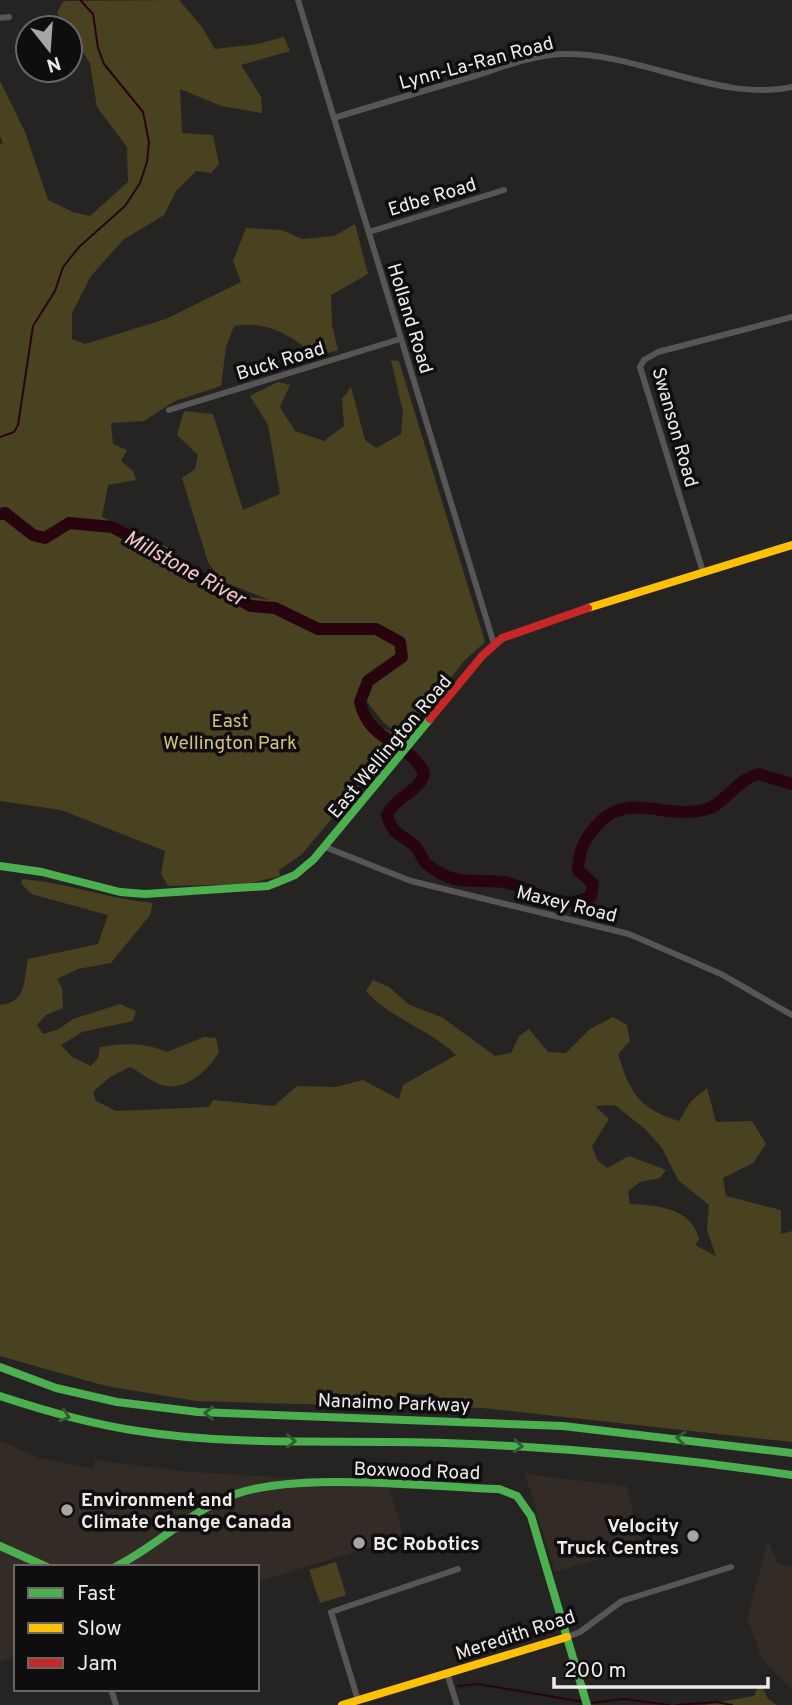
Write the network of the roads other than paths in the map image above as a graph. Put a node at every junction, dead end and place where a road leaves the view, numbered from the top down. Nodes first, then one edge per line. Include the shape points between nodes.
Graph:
1 (298, 0) edge
2 (9, 17) dead end
3 (0, 18) edge
4 (792, 88) edge
5 (334, 118) junction
6 (504, 190) dead end
7 (369, 232) junction
8 (792, 317) edge
9 (400, 339) junction
10 (169, 410) dead end
11 (792, 545) edge
12 (703, 572) junction
13 (494, 644) junction
14 (325, 847) junction
15 (0, 866) edge
16 (792, 1015) edge
17 (0, 1367) edge
18 (0, 1396) edge
19 (748, 1447) junction
20 (792, 1447) edge
21 (792, 1453) edge
22 (731, 1466) junction
23 (792, 1475) edge
24 (792, 1482) edge
25 (0, 1546) edge
26 (43, 1565) edge
27 (118, 1565) edge
28 (731, 1567) dead end
29 (458, 1569) dead end
30 (567, 1637) junction
31 (447, 1673) junction
32 (358, 1700) junction
33 (342, 1705) edge
34 (457, 1705) edge
35 (587, 1705) edge

1 - 5 street, Holland Road
2 - 3 street
4 - 5 street, Lynn-La-Ran Road via 733,87 606,57 564,54 517,63
5 - 7 street, Holland Road
6 - 7 street, Edbe Road
7 - 9 street, Holland Road
8 - 12 street, Swanson Road via 658,352 640,367
9 - 10 street, Buck Road
9 - 13 street, Holland Road
11 - 12 main road, East Wellington Road
12 - 13 main road, East Wellington Road via 514,631
13 - 14 main road, East Wellington Road
14 - 15 main road, East Wellington Road via 291,877 268,886 237,889 128,893
14 - 16 street, Maxey Road via 411,881 629,934 712,969
19 -> 17 main road, Nanaimo Parkway via 563,1426 198,1412 56,1388
18 -> 22 main road, Nanaimo Parkway via 77,1419 157,1434 239,1441 514,1446
19 - 20 main road
19 - 21 main road, Nanaimo Parkway
22 - 23 main road, Nanaimo Parkway
22 - 24 main road
25 - 26 main road
27 - 30 main road, Boxwood Road via 199,1510 259,1488 328,1483 499,1489 517,1496 528,1510
28 - 30 street, Meredith Road via 622,1601
29 - 32 street via 331,1612
30 - 31 main road, Meredith Road
30 - 35 main road, Boxwood Road
31 - 32 main road, Meredith Road
31 - 34 street
32 - 33 main road, Meredith Road

